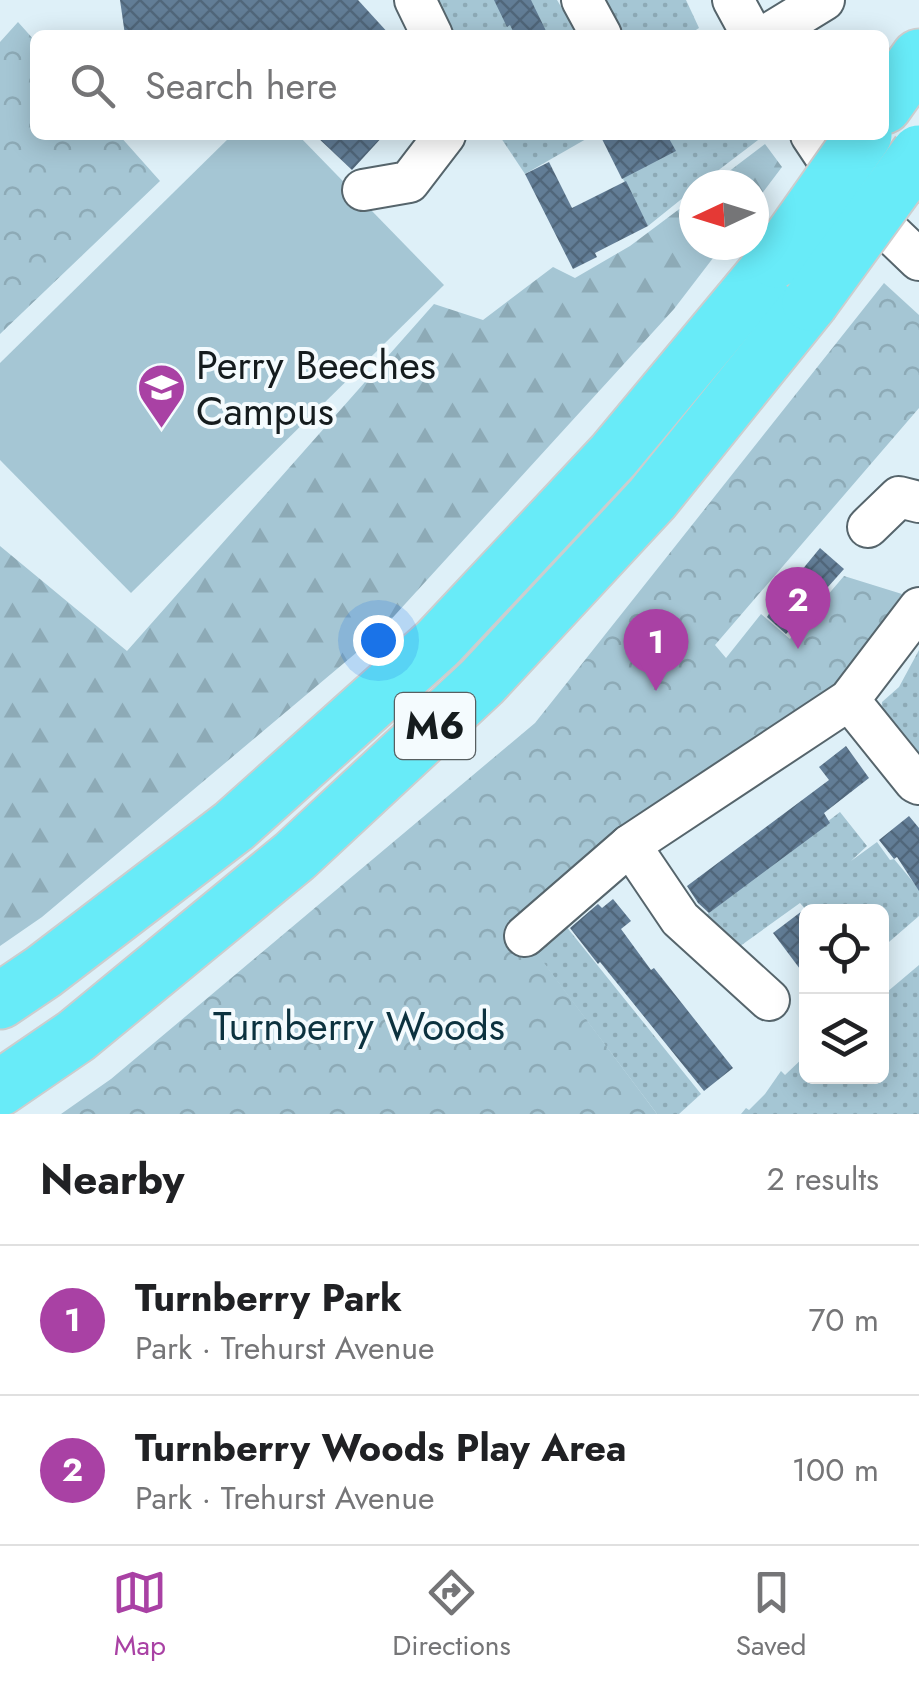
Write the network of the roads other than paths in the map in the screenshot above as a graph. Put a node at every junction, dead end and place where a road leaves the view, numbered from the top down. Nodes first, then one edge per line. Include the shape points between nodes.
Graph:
1 (415, 0) edge
2 (582, 0) edge
3 (824, 0) edge
4 (743, 25) edge
5 (430, 30) edge
6 (598, 30) edge
7 (919, 56) edge
8 (889, 99) edge
9 (441, 140) edge
10 (814, 140) edge
11 (860, 140) edge
12 (919, 152) edge
13 (363, 190) dead end
14 (919, 260) edge
15 (919, 502) edge
16 (868, 527) dead end
17 (919, 608) edge
18 (849, 700) junction
19 (919, 784) edge
20 (630, 845) junction
21 (525, 936) dead end
22 (769, 1000) dead end
23 (0, 1001) edge
24 (0, 1088) edge

1 - 5 street
2 - 6 street
3 - 4 street
7 - 8 highway
9 - 13 street via 408,182
10 - 14 street via 851,195
11 - 23 highway, M6, bridge via 776,260 612,456 438,643 234,826
12 - 24 highway, M6, bridge via 810,303 652,499 482,682 295,856 76,1036
15 - 16 street via 899,496
17 - 18 street
18 - 19 street
18 - 20 street
20 - 21 street
20 - 22 street via 680,919

